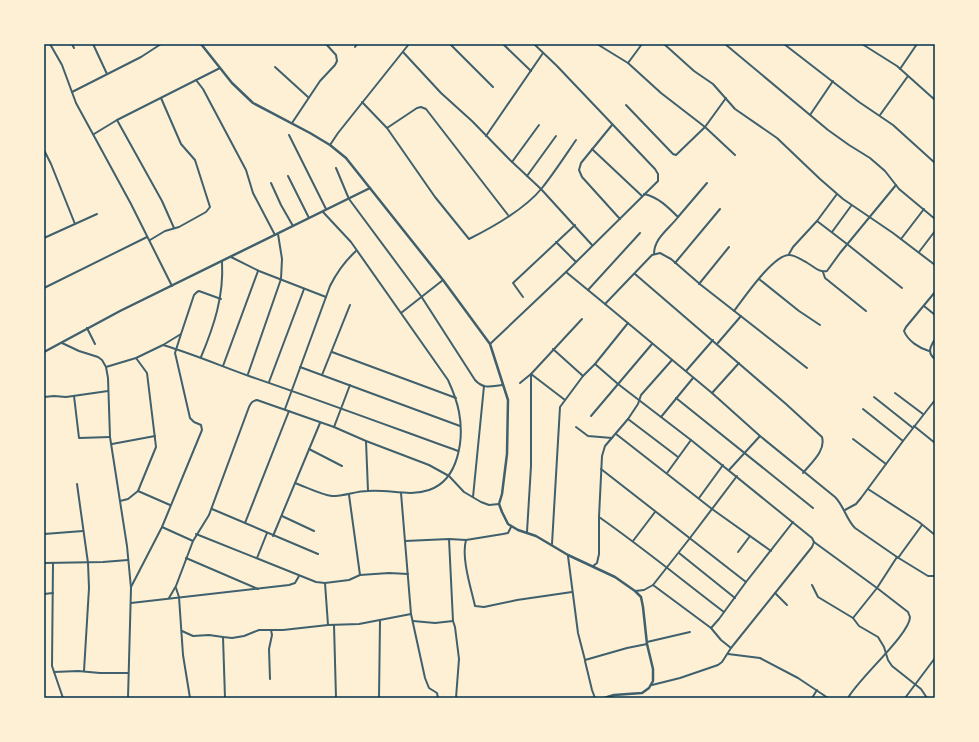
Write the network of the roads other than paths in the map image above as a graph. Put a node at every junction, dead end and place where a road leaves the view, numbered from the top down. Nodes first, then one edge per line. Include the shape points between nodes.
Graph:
1 (50, 44) edge
2 (72, 44) edge
3 (94, 44) edge
4 (161, 44) edge
5 (202, 44) edge
6 (326, 44) edge
7 (357, 44) edge
8 (409, 44) edge
9 (450, 44) edge
10 (503, 44) edge
11 (534, 44) edge
12 (597, 44) edge
13 (642, 44) edge
14 (664, 44) edge
15 (726, 44) edge
16 (784, 44) edge
17 (862, 44) edge
18 (917, 44) edge
19 (355, 47) dead end
20 (74, 48) dead end
21 (403, 52) junction
22 (543, 53) junction
23 (628, 63) junction
24 (276, 67) dead end
25 (220, 68) junction
26 (900, 69) junction
27 (531, 71) junction
28 (107, 74) junction
29 (908, 76) junction
30 (196, 80) junction
31 (833, 81) junction
32 (493, 87) dead end
33 (72, 92) junction
34 (161, 98) junction
35 (308, 98) junction
36 (726, 98) junction
37 (935, 100) edge
38 (362, 102) junction
39 (626, 105) dead end
40 (810, 115) junction
41 (880, 115) junction
42 (117, 120) junction
43 (292, 123) junction
44 (539, 125) dead end
45 (612, 125) junction
46 (705, 127) junction
47 (387, 128) junction
48 (94, 134) junction
49 (289, 135) dead end
50 (486, 136) junction
51 (556, 136) dead end
52 (576, 140) dead end
53 (330, 145) junction
54 (592, 149) junction
55 (44, 150) edge
56 (736, 155) dead end
57 (512, 162) junction
58 (935, 163) edge
59 (336, 168) dead end
60 (288, 176) dead end
61 (527, 176) junction
62 (271, 183) dead end
63 (708, 183) dead end
64 (896, 185) junction
65 (370, 188) junction
66 (541, 189) junction
67 (644, 194) junction
68 (837, 194) junction
69 (642, 196) junction
70 (349, 199) junction
71 (851, 206) junction
72 (720, 209) dead end
73 (924, 209) junction
74 (326, 210) junction
75 (323, 212) junction
76 (97, 214) dead end
77 (508, 215) junction
78 (678, 217) junction
79 (869, 217) junction
80 (309, 218) junction
81 (620, 219) junction
82 (935, 219) edge
83 (817, 221) junction
84 (75, 224) junction
85 (575, 225) junction
86 (293, 226) junction
87 (174, 228) junction
88 (935, 230) edge
89 (832, 232) junction
90 (640, 233) dead end
91 (276, 235) junction
92 (147, 236) junction
93 (44, 238) edge
94 (901, 239) junction
95 (150, 240) junction
96 (556, 242) junction
97 (848, 244) junction
98 (592, 245) junction
99 (729, 247) dead end
100 (356, 251) junction
101 (919, 252) junction
102 (654, 254) junction
103 (788, 255) junction
104 (231, 257) junction
105 (222, 262) junction
106 (576, 262) junction
107 (675, 263) junction
108 (935, 265) edge
109 (258, 271) junction
110 (566, 272) junction
111 (823, 272) junction
112 (635, 274) junction
113 (281, 279) junction
114 (759, 279) junction
115 (443, 280) junction
116 (699, 284) junction
117 (172, 286) junction
118 (44, 288) edge
119 (304, 288) junction
120 (902, 288) dead end
121 (588, 290) junction
122 (935, 292) edge
123 (421, 296) junction
124 (523, 297) dead end
125 (326, 298) junction
126 (221, 300) junction
127 (605, 304) junction
128 (350, 306) dead end
129 (924, 306) junction
130 (734, 311) junction
131 (866, 311) dead end
132 (401, 313) junction
133 (935, 315) edge
134 (741, 316) junction
135 (582, 319) dead end
136 (628, 323) junction
137 (820, 325) dead end
138 (87, 328) junction
139 (181, 334) junction
140 (935, 339) edge
141 (713, 340) junction
142 (61, 342) junction
143 (95, 344) dead end
144 (490, 344) junction
145 (652, 344) junction
146 (717, 344) junction
147 (163, 345) junction
148 (176, 349) junction
149 (553, 349) junction
150 (929, 351) junction
151 (44, 352) edge
152 (332, 352) junction
153 (202, 357) junction
154 (136, 358) junction
155 (935, 359) edge
156 (672, 360) junction
157 (739, 363) junction
158 (595, 364) junction
159 (223, 366) junction
160 (106, 367) junction
161 (300, 367) junction
162 (807, 368) dead end
163 (686, 372) junction
164 (531, 374) junction
165 (248, 375) junction
166 (322, 375) junction
167 (583, 376) junction
168 (693, 377) junction
169 (269, 382) junction
170 (520, 382) dead end
171 (618, 384) junction
172 (504, 385) junction
173 (350, 386) junction
174 (484, 386) junction
175 (292, 390) junction
176 (108, 391) junction
177 (712, 393) junction
178 (895, 393) dead end
179 (74, 396) junction
180 (44, 397) edge
181 (874, 397) dead end
182 (456, 398) junction
183 (676, 398) junction
184 (565, 400) junction
185 (639, 400) junction
186 (935, 400) edge
187 (342, 408) junction
188 (285, 409) junction
189 (863, 409) dead end
190 (289, 411) junction
191 (923, 415) junction
192 (591, 416) dead end
193 (661, 417) junction
194 (628, 419) junction
195 (320, 423) junction
196 (460, 426) junction
197 (334, 427) junction
198 (576, 427) dead end
199 (914, 427) junction
200 (616, 434) junction
201 (155, 436) junction
202 (760, 436) junction
203 (110, 437) junction
204 (613, 438) junction
205 (852, 439) dead end
206 (692, 440) junction
207 (366, 441) junction
208 (903, 441) junction
209 (935, 443) edge
210 (112, 444) junction
211 (309, 449) junction
212 (458, 451) junction
213 (744, 454) junction
214 (678, 457) junction
215 (886, 464) junction
216 (723, 465) junction
217 (342, 466) dead end
218 (602, 469) junction
219 (729, 470) junction
220 (667, 473) junction
221 (804, 473) junction
222 (449, 476) junction
223 (737, 476) junction
224 (295, 483) junction
225 (76, 484) dead end
226 (868, 489) junction
227 (138, 491) junction
228 (368, 491) junction
229 (401, 493) junction
230 (349, 495) junction
231 (473, 498) junction
232 (699, 498) junction
233 (120, 501) junction
234 (499, 504) junction
235 (170, 505) junction
236 (813, 508) dead end
237 (212, 509) junction
238 (712, 509) junction
239 (845, 510) junction
240 (656, 511) junction
241 (282, 516) junction
242 (599, 517) junction
243 (794, 522) junction
244 (245, 523) junction
245 (922, 525) junction
246 (162, 527) junction
247 (511, 527) junction
248 (83, 531) junction
249 (314, 531) dead end
250 (527, 532) junction
251 (267, 533) junction
252 (44, 534) edge
253 (196, 534) junction
254 (935, 535) edge
255 (273, 536) junction
256 (750, 536) junction
257 (690, 538) junction
258 (449, 539) junction
259 (466, 540) junction
260 (193, 541) junction
261 (404, 541) junction
262 (633, 541) junction
263 (814, 542) junction
264 (552, 544) junction
265 (771, 551) junction
266 (738, 552) dead end
267 (679, 553) junction
268 (318, 554) dead end
269 (568, 555) junction
270 (186, 558) junction
271 (257, 558) junction
272 (898, 558) junction
273 (128, 560) junction
274 (44, 563) edge
275 (53, 563) junction
276 (88, 563) junction
277 (593, 566) junction
278 (666, 568) junction
279 (408, 574) junction
280 (360, 575) junction
281 (299, 576) junction
282 (935, 576) edge
283 (746, 582) junction
284 (324, 583) junction
285 (653, 585) junction
286 (812, 585) dead end
287 (176, 586) junction
288 (131, 588) junction
289 (877, 588) junction
290 (259, 589) junction
291 (635, 591) junction
292 (572, 592) junction
293 (53, 593) junction
294 (775, 593) junction
295 (44, 594) edge
296 (180, 597) junction
297 (169, 598) junction
298 (735, 598) junction
299 (131, 603) junction
300 (787, 605) dead end
301 (724, 612) junction
302 (411, 614) junction
303 (853, 618) junction
304 (380, 620) junction
305 (413, 621) junction
306 (453, 621) junction
307 (328, 625) junction
308 (334, 625) junction
309 (710, 628) junction
310 (271, 630) junction
311 (182, 631) junction
312 (690, 632) dead end
313 (223, 637) junction
314 (647, 643) junction
315 (731, 648) junction
316 (886, 653) junction
317 (728, 654) junction
318 (935, 658) edge
319 (585, 660) junction
320 (84, 671) junction
321 (54, 672) junction
322 (128, 673) junction
323 (270, 679) dead end
324 (915, 684) junction
325 (651, 685) junction
326 (817, 690) junction
327 (63, 698) edge
328 (128, 698) edge
329 (190, 698) edge
330 (225, 698) edge
331 (336, 698) edge
332 (378, 698) edge
333 (438, 698) edge
334 (456, 698) edge
335 (595, 698) edge
336 (604, 698) edge
337 (812, 698) edge
338 (828, 698) edge
339 (848, 698) edge
340 (905, 698) edge
341 (927, 698) edge

1 - 33 street via 62,65
2 - 20 street
3 - 28 street
4 - 28 street
5 - 25 street
6 - 35 street via 336,54 337,61
7 - 19 street
8 - 21 street
9 - 32 street
10 - 27 street
11 - 22 street
12 - 23 street
13 - 23 street
14 - 36 street via 713,84
15 - 40 street
16 - 31 street
17 - 26 street
18 - 26 street
21 - 38 street
21 - 50 street
22 - 27 street
22 - 45 street
23 - 46 street
24 - 35 street
25 - 30 street
25 - 43 street via 252,103
26 - 29 street
27 - 50 street
28 - 33 street
29 - 37 street
29 - 41 street
30 - 34 street
30 - 91 street via 239,156 253,193
31 - 40 street
31 - 41 street
33 - 48 street via 80,112
34 - 42 street
34 - 87 street via 181,144 195,160 210,204 206,212
35 - 43 street
36 - 46 street
36 - 68 street via 735,109 776,138
38 - 47 street
38 - 53 street
39 - 46 street via 672,154 679,153
40 - 64 street via 844,142 870,158
41 - 58 street
42 - 48 street
42 - 87 street
43 - 53 street
44 - 57 street
45 - 54 street
45 - 67 street via 657,172 656,183
46 - 56 street
47 - 77 street via 417,108 426,109
47 - 77 street via 468,239
48 - 92 street
49 - 74 street
50 - 57 street
51 - 61 street
52 - 66 street
53 - 65 street via 346,158
54 - 69 street
54 - 81 street via 581,163 579,172
55 - 84 street
57 - 61 street
59 - 70 street
60 - 80 street
61 - 66 street
62 - 86 street
63 - 78 street
64 - 73 street
64 - 79 street
65 - 70 street
65 - 115 street
66 - 77 street
66 - 85 street
67 - 69 street
67 - 78 street via 657,199
68 - 71 street
68 - 83 street
69 - 81 street
70 - 74 street
70 - 123 street
71 - 79 street
71 - 89 street
72 - 107 street
73 - 82 street
73 - 94 street
74 - 75 street
75 - 80 street
75 - 100 street
76 - 84 street
78 - 102 street via 658,239
79 - 94 street
79 - 97 street
80 - 86 street
81 - 98 street
83 - 89 street
83 - 103 street
84 - 93 street
85 - 96 street
85 - 98 street
86 - 91 street
87 - 95 street
88 - 101 street
89 - 97 street
90 - 121 street
91 - 104 street
91 - 113 street via 282,259
92 - 95 street
92 - 118 street
94 - 101 street
95 - 117 street
96 - 106 street
96 - 124 street via 513,283
97 - 111 street via 828,271
97 - 120 street
98 - 106 street
99 - 116 street
100 - 125 street via 335,275
100 - 132 street
101 - 108 street
102 - 107 street via 660,253
102 - 112 street
103 - 111 street via 798,257
103 - 114 street via 776,259
104 - 105 street
104 - 109 street
105 - 117 street
105 - 126 street
106 - 110 street
107 - 116 street
109 - 113 street
109 - 159 street
110 - 121 street
110 - 144 street
111 - 131 street via 825,278
112 - 127 street
112 - 141 street
113 - 119 street
113 - 165 street
114 - 130 street
114 - 137 street
115 - 123 street
115 - 144 street
116 - 130 street
117 - 138 street
119 - 125 street
119 - 169 street
121 - 127 street
122 - 129 street
123 - 132 street
123 - 174 street via 475,380
125 - 161 street
126 - 139 street via 197,292
126 - 153 street
127 - 136 street
128 - 152 street
129 - 133 street
129 - 150 street via 904,331 916,344
130 - 134 street
132 - 182 street via 448,380
134 - 146 street
134 - 162 street
135 - 149 street
136 - 145 street
136 - 158 street
138 - 142 street
138 - 143 street
139 - 147 street
139 - 148 street
140 - 150 street
141 - 146 street
141 - 163 street
142 - 151 street
142 - 160 street via 98,357
144 - 172 street
145 - 156 street
145 - 171 street
146 - 157 street
147 - 148 street
147 - 154 street
148 - 153 street
148 - 235 street via 179,377 190,418 203,427
149 - 164 street
149 - 167 street
150 - 155 street
152 - 166 street
152 - 182 street
153 - 159 street
154 - 160 street
154 - 201 street via 147,372
156 - 163 street
156 - 185 street
157 - 177 street
157 - 221 street via 822,437 820,452
158 - 167 street
158 - 171 street
159 - 165 street
160 - 176 street
161 - 166 street
161 - 175 street
163 - 168 street
164 - 170 street
164 - 184 street
164 - 250 street via 531,466
165 - 169 street
166 - 173 street
167 - 184 street
168 - 177 street
168 - 183 street
169 - 175 street
171 - 185 street
171 - 192 street
172 - 174 street
172 - 234 street via 508,400 507,454
173 - 187 street
173 - 196 street
174 - 231 street
175 - 187 street
175 - 188 street
176 - 179 street
176 - 203 street
177 - 202 street
178 - 191 street
179 - 180 street
179 - 203 street via 79,438
181 - 199 street
182 - 196 street
183 - 193 street
183 - 213 street
184 - 264 street via 560,407 559,415
185 - 193 street
185 - 194 street
186 - 191 street
187 - 197 street
187 - 212 street
188 - 190 street
188 - 237 street via 257,400 251,402
189 - 208 street
190 - 195 street
190 - 244 street
191 - 199 street
193 - 206 street
194 - 200 street
194 - 214 street
195 - 197 street
195 - 211 street
196 - 212 street
197 - 207 street
198 - 204 street via 588,436
199 - 208 street
199 - 209 street
200 - 204 street
200 - 220 street
201 - 210 street
201 - 227 street via 156,447
202 - 213 street
202 - 221 street
203 - 210 street
204 - 218 street via 605,446
205 - 215 street
206 - 214 street
206 - 216 street
207 - 222 street via 429,465
207 - 228 street
208 - 215 street
210 - 233 street
211 - 217 street
211 - 224 street
212 - 222 street via 456,463
213 - 219 street
213 - 236 street
214 - 220 street
215 - 226 street
216 - 219 street
216 - 232 street
218 - 240 street
218 - 242 street
219 - 223 street
220 - 232 street
221 - 239 street via 835,497
222 - 229 street via 429,490
222 - 231 street
223 - 238 street
223 - 243 street
224 - 230 street via 328,495
224 - 241 street
225 - 248 street
226 - 239 street via 856,504
226 - 245 street
227 - 233 street via 130,498
227 - 235 street
228 - 229 street
228 - 230 street
229 - 261 street
230 - 280 street
231 - 234 street via 489,505
232 - 238 street
233 - 273 street
234 - 247 street via 504,518
235 - 246 street
237 - 244 street
237 - 253 street
238 - 256 street
238 - 257 street
239 - 272 street via 855,528
240 - 257 street
240 - 262 street
241 - 249 street
241 - 255 street
242 - 262 street
242 - 277 street via 599,557
243 - 263 street
243 - 265 street
244 - 251 street
245 - 254 street
245 - 272 street
246 - 260 street
246 - 288 street
247 - 250 street
247 - 259 street via 508,533
248 - 252 street
248 - 276 street
250 - 264 street
251 - 255 street
251 - 271 street
253 - 260 street
253 - 271 street
255 - 268 street
256 - 265 street
256 - 266 street
257 - 267 street
257 - 283 street
258 - 259 street
258 - 261 street
258 - 306 street
259 - 292 street via 467,566 475,606 484,607
260 - 270 street
261 - 279 street
262 - 278 street
263 - 289 street
263 - 294 street
264 - 269 street
265 - 283 street
267 - 278 street
267 - 298 street
269 - 277 street
269 - 292 street
270 - 287 street
270 - 290 street
271 - 281 street
272 - 282 street via 928,576
272 - 289 street
273 - 276 street
273 - 288 street
274 - 275 street
275 - 276 street
275 - 293 street
276 - 320 street via 89,610
277 - 291 street via 621,580
278 - 285 street
278 - 301 street
279 - 280 street
279 - 302 street
280 - 284 street via 349,580
281 - 284 street
281 - 290 street via 295,583
283 - 298 street
284 - 307 street
285 - 291 street
285 - 309 street
286 - 303 street via 818,597
287 - 296 street
287 - 297 street
288 - 299 street
289 - 303 street
289 - 316 street via 908,612 910,617 909,624
290 - 296 street
291 - 314 street via 642,601
292 - 319 street
293 - 295 street
293 - 321 street
294 - 300 street
294 - 315 street
296 - 297 street
296 - 311 street
297 - 299 street
298 - 301 street
299 - 322 street
301 - 309 street
302 - 304 street
302 - 305 street
303 - 316 street via 860,626 878,637
304 - 308 street
304 - 332 street
305 - 306 street
305 - 333 street via 427,682
306 - 334 street via 459,659
307 - 308 street
307 - 310 street
308 - 331 street
309 - 315 street
310 - 313 street via 259,630 244,636
310 - 323 street
311 - 313 street via 193,636
311 - 329 street
312 - 314 street
313 - 330 street
314 - 319 street
314 - 325 street via 653,673
315 - 317 street
316 - 324 street via 892,666
316 - 339 street
317 - 325 street via 718,665
317 - 326 street via 760,658 773,663
318 - 324 street
319 - 335 street
320 - 321 street
320 - 322 street
321 - 327 street
322 - 328 street
324 - 340 street
324 - 341 street
325 - 336 street via 642,693
326 - 337 street
326 - 338 street

